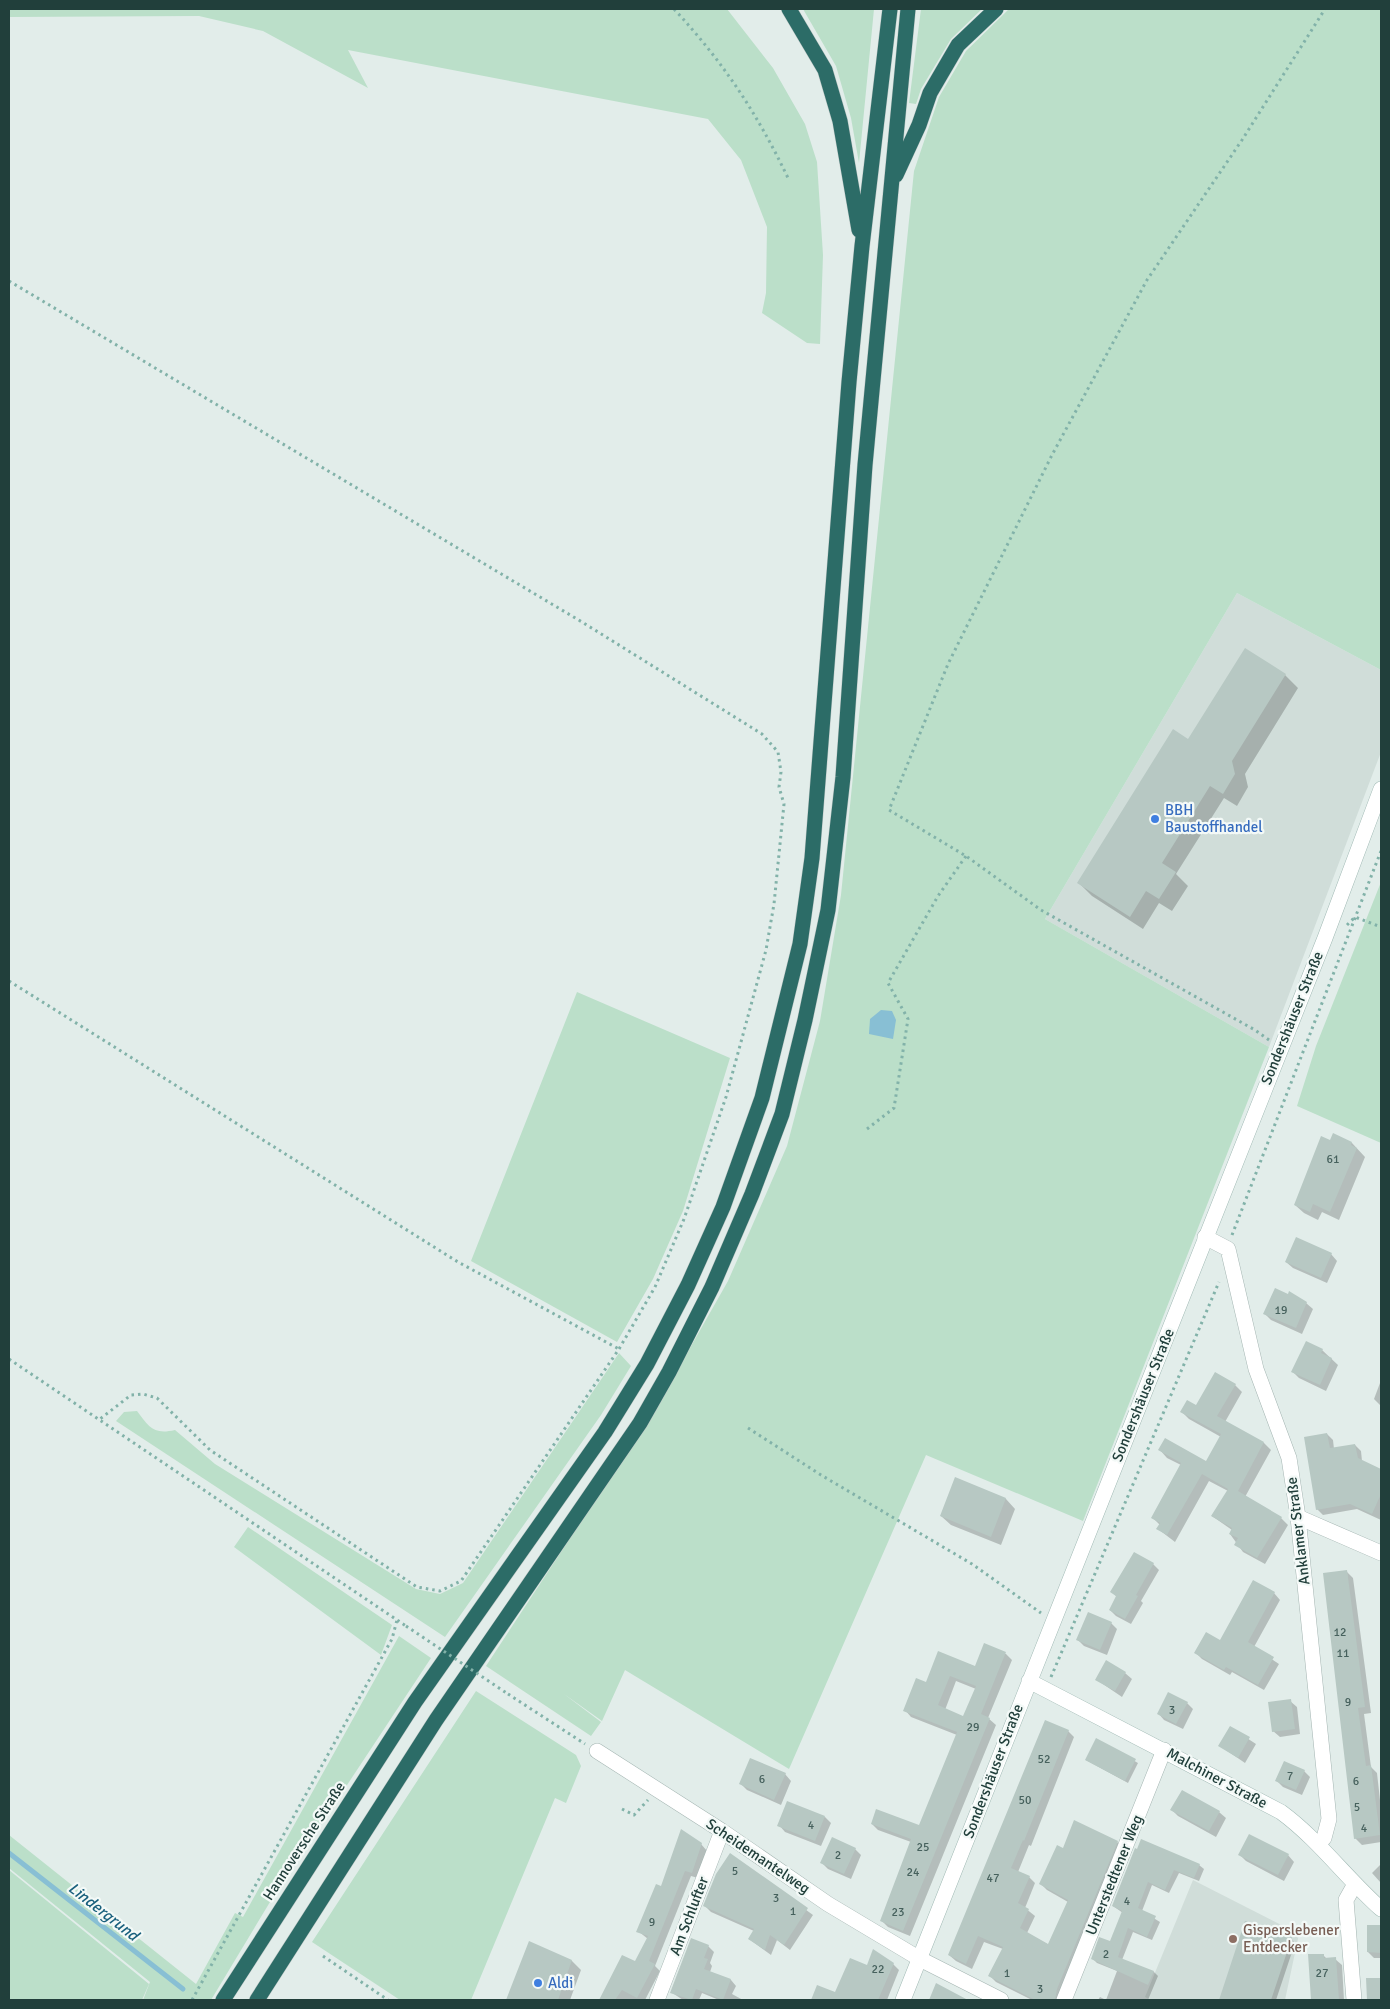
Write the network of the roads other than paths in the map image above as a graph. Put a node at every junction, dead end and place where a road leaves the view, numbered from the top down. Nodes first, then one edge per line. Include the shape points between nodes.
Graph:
1 (790, 9) edge
2 (890, 9) edge
3 (908, 9) edge
4 (996, 9) edge
5 (892, 184) junction
6 (862, 246) junction
7 (1381, 789) edge
8 (1205, 1237) junction
9 (1298, 1517) junction
10 (1381, 1553) edge
11 (1029, 1681) junction
12 (1164, 1750) junction
13 (597, 1752) road end
14 (722, 1831) junction
15 (1318, 1844) junction
16 (1355, 1884) junction
17 (1381, 1909) edge
18 (920, 1959) junction
19 (223, 2000) edge
20 (257, 2000) edge
21 (657, 2000) edge
22 (903, 2000) edge
23 (1000, 2000) edge
24 (1064, 2000) edge
25 (1354, 2000) edge

1 - 6 highway via 825,70 840,121
2 - 6 highway
3 - 5 highway
4 - 5 highway via 958,45 930,93 920,125
5 - 20 highway via 865,465 843,777 828,910 806,1020 782,1114 712,1287 640,1423 436,1720
6 - 19 highway, Hannoversche Straße via 812,858 800,944 762,1098 711,1233 647,1364 605,1432 415,1702
7 - 8 street, Sondershäuser Straße
8 - 9 street, Anklamer Straße via 1228,1249 1256,1368 1289,1458
8 - 11 street, Sondershäuser Straße
9 - 10 street
9 - 15 street, Anklamer Straße via 1329,1819 1324,1838
11 - 12 street, Malchiner Straße
11 - 18 street, Sondershäuser Straße
12 - 15 street, Malchiner Straße via 1281,1812 1305,1829
12 - 24 street, Unterstedtener Weg
13 - 14 street, Scheidemantelweg
14 - 18 street, Scheidemantelweg via 828,1904
14 - 21 street, Am Schlufter
15 - 16 street, Malchiner Straße
16 - 17 street, Malchiner Straße
16 - 25 street via 1346,1900
18 - 22 street, Sondershäuser Straße
18 - 23 street, Scheidemantelweg

